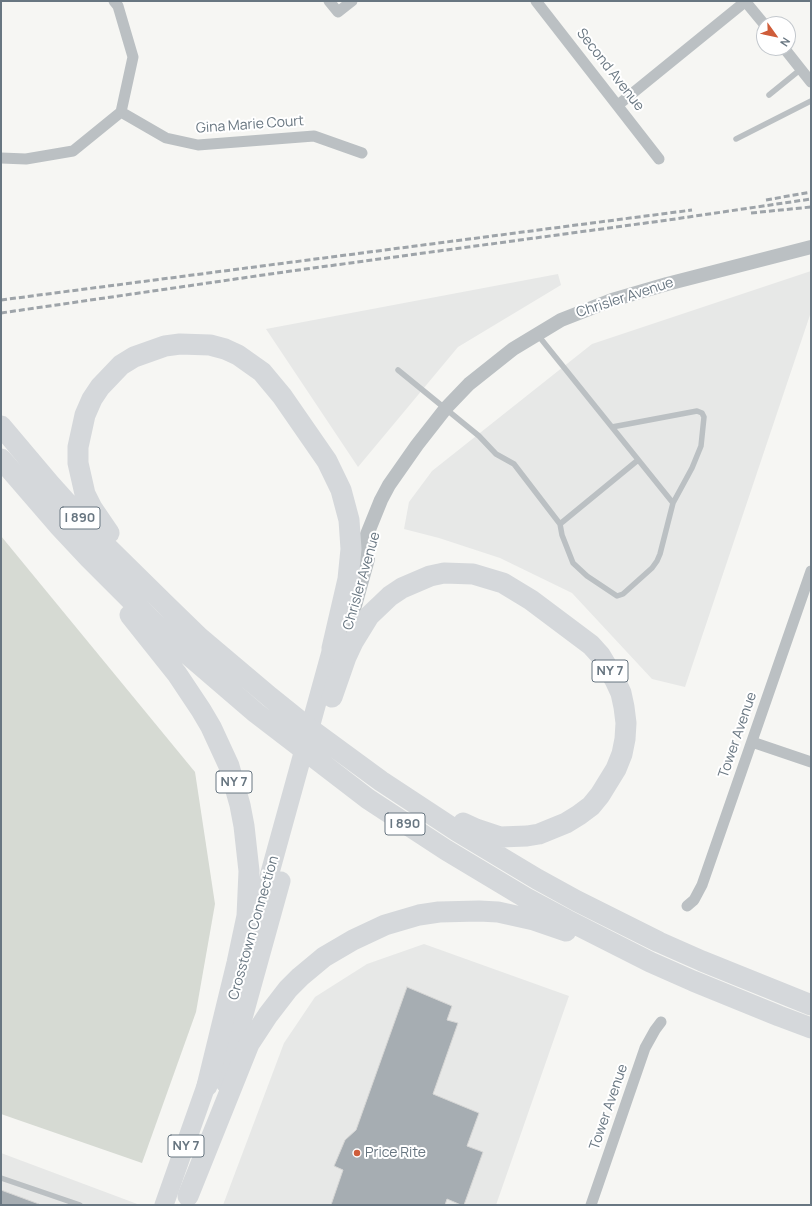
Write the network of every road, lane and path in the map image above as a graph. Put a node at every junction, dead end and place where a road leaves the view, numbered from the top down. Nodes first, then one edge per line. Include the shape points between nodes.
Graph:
1 (329, 1) edge
2 (352, 1) edge
3 (536, 1) edge
4 (746, 1) edge
5 (116, 3) edge
6 (758, 16) edge
7 (790, 56) edge
8 (801, 70) junction
9 (811, 82) edge
10 (769, 95) dead end
11 (811, 100) edge
12 (618, 105) junction
13 (121, 112) junction
14 (736, 139) dead end
15 (362, 153) dead end
16 (1, 158) edge
17 (659, 159) dead end
18 (811, 247) edge
19 (537, 334) junction
20 (398, 370) dead end
21 (446, 408) junction
22 (1, 426) edge
23 (612, 427) junction
24 (1, 459) edge
25 (638, 460) junction
26 (400, 469) junction
27 (673, 503) junction
28 (560, 524) junction
29 (60, 527) junction
30 (811, 571) edge
31 (165, 604) junction
32 (332, 648) junction
33 (326, 692) junction
34 (752, 742) junction
35 (811, 762) edge
36 (381, 781) junction
37 (300, 788) junction
38 (687, 906) dead end
39 (693, 981) junction
40 (811, 1005) edge
41 (661, 1022) dead end
42 (811, 1028) edge
43 (207, 1086) junction
44 (1, 1178) edge
45 (187, 1200) edge
46 (80, 1205) edge
47 (164, 1205) edge
48 (591, 1205) edge

1 - 2 street via 338,12
3 - 12 street, Second Avenue
4 - 6 street
4 - 12 street
5 - 13 street via 133,57
7 - 8 street
8 - 9 street
8 - 10 lane
11 - 14 lane
12 - 17 street, Second Avenue
13 - 15 street, Gina Marie Court via 166,138 198,145 314,136
13 - 16 street via 73,151 26,159
18 - 19 street, Chrisler Avenue via 612,300 561,320
19 - 21 street, Chrisler Avenue via 489,367
19 - 23 lane
20 - 21 lane
21 - 26 street, Chrisler Avenue
21 - 28 lane via 496,454 514,464
22 - 31 highway, I 890 via 75,512
23 - 25 lane
23 - 27 lane via 697,411 702,413 704,417 701,446
24 - 29 highway, I 890
25 - 27 lane
25 - 28 lane
26 - 32 street, Chrisler Avenue via 373,517
26 - 33 street, Chrisler Avenue via 385,503 343,649
27 - 28 lane via 657,561 623,594 617,596 573,563
29 - 39 highway, I 890 via 118,588 191,657 256,713 368,799 439,846 526,898 609,942
29 - 43 highway, NY 7 via 198,704 229,766 240,805 249,871 247,916
30 - 34 street, Tower Avenue
31 - 32 highway via 100,521 88,501 78,463 80,431 85,415 100,387 121,365 150,350 165,346 210,345 224,349 250,363 273,384 324,456 341,490 349,520 352,549 348,579
31 - 36 highway, I 890 via 270,697
32 - 33 highway, Crosstown Connection
33 - 36 highway, NY 7 via 341,670 353,642 379,605 416,581 444,573 459,572 503,583 531,600 600,655 621,693 626,723 625,739 616,769 591,806 553,829 527,836 500,837 488,834
33 - 37 highway, Crosstown Connection / NY 7
34 - 35 street
34 - 38 street, Tower Avenue via 702,885 694,900
36 - 40 highway, I 890 via 490,852 584,905 702,961
37 - 43 highway, Crosstown Connection
37 - 45 highway, Crosstown Connection / NY 7 via 223,1090
39 - 42 highway, I 890
39 - 45 highway via 551,925 498,912 439,912 401,920 369,932 338,948 311,967 288,989 268,1015 242,1059
41 - 48 street, Tower Avenue via 646,1048
43 - 47 highway, Crosstown Connection / NY 7
44 - 46 lane

